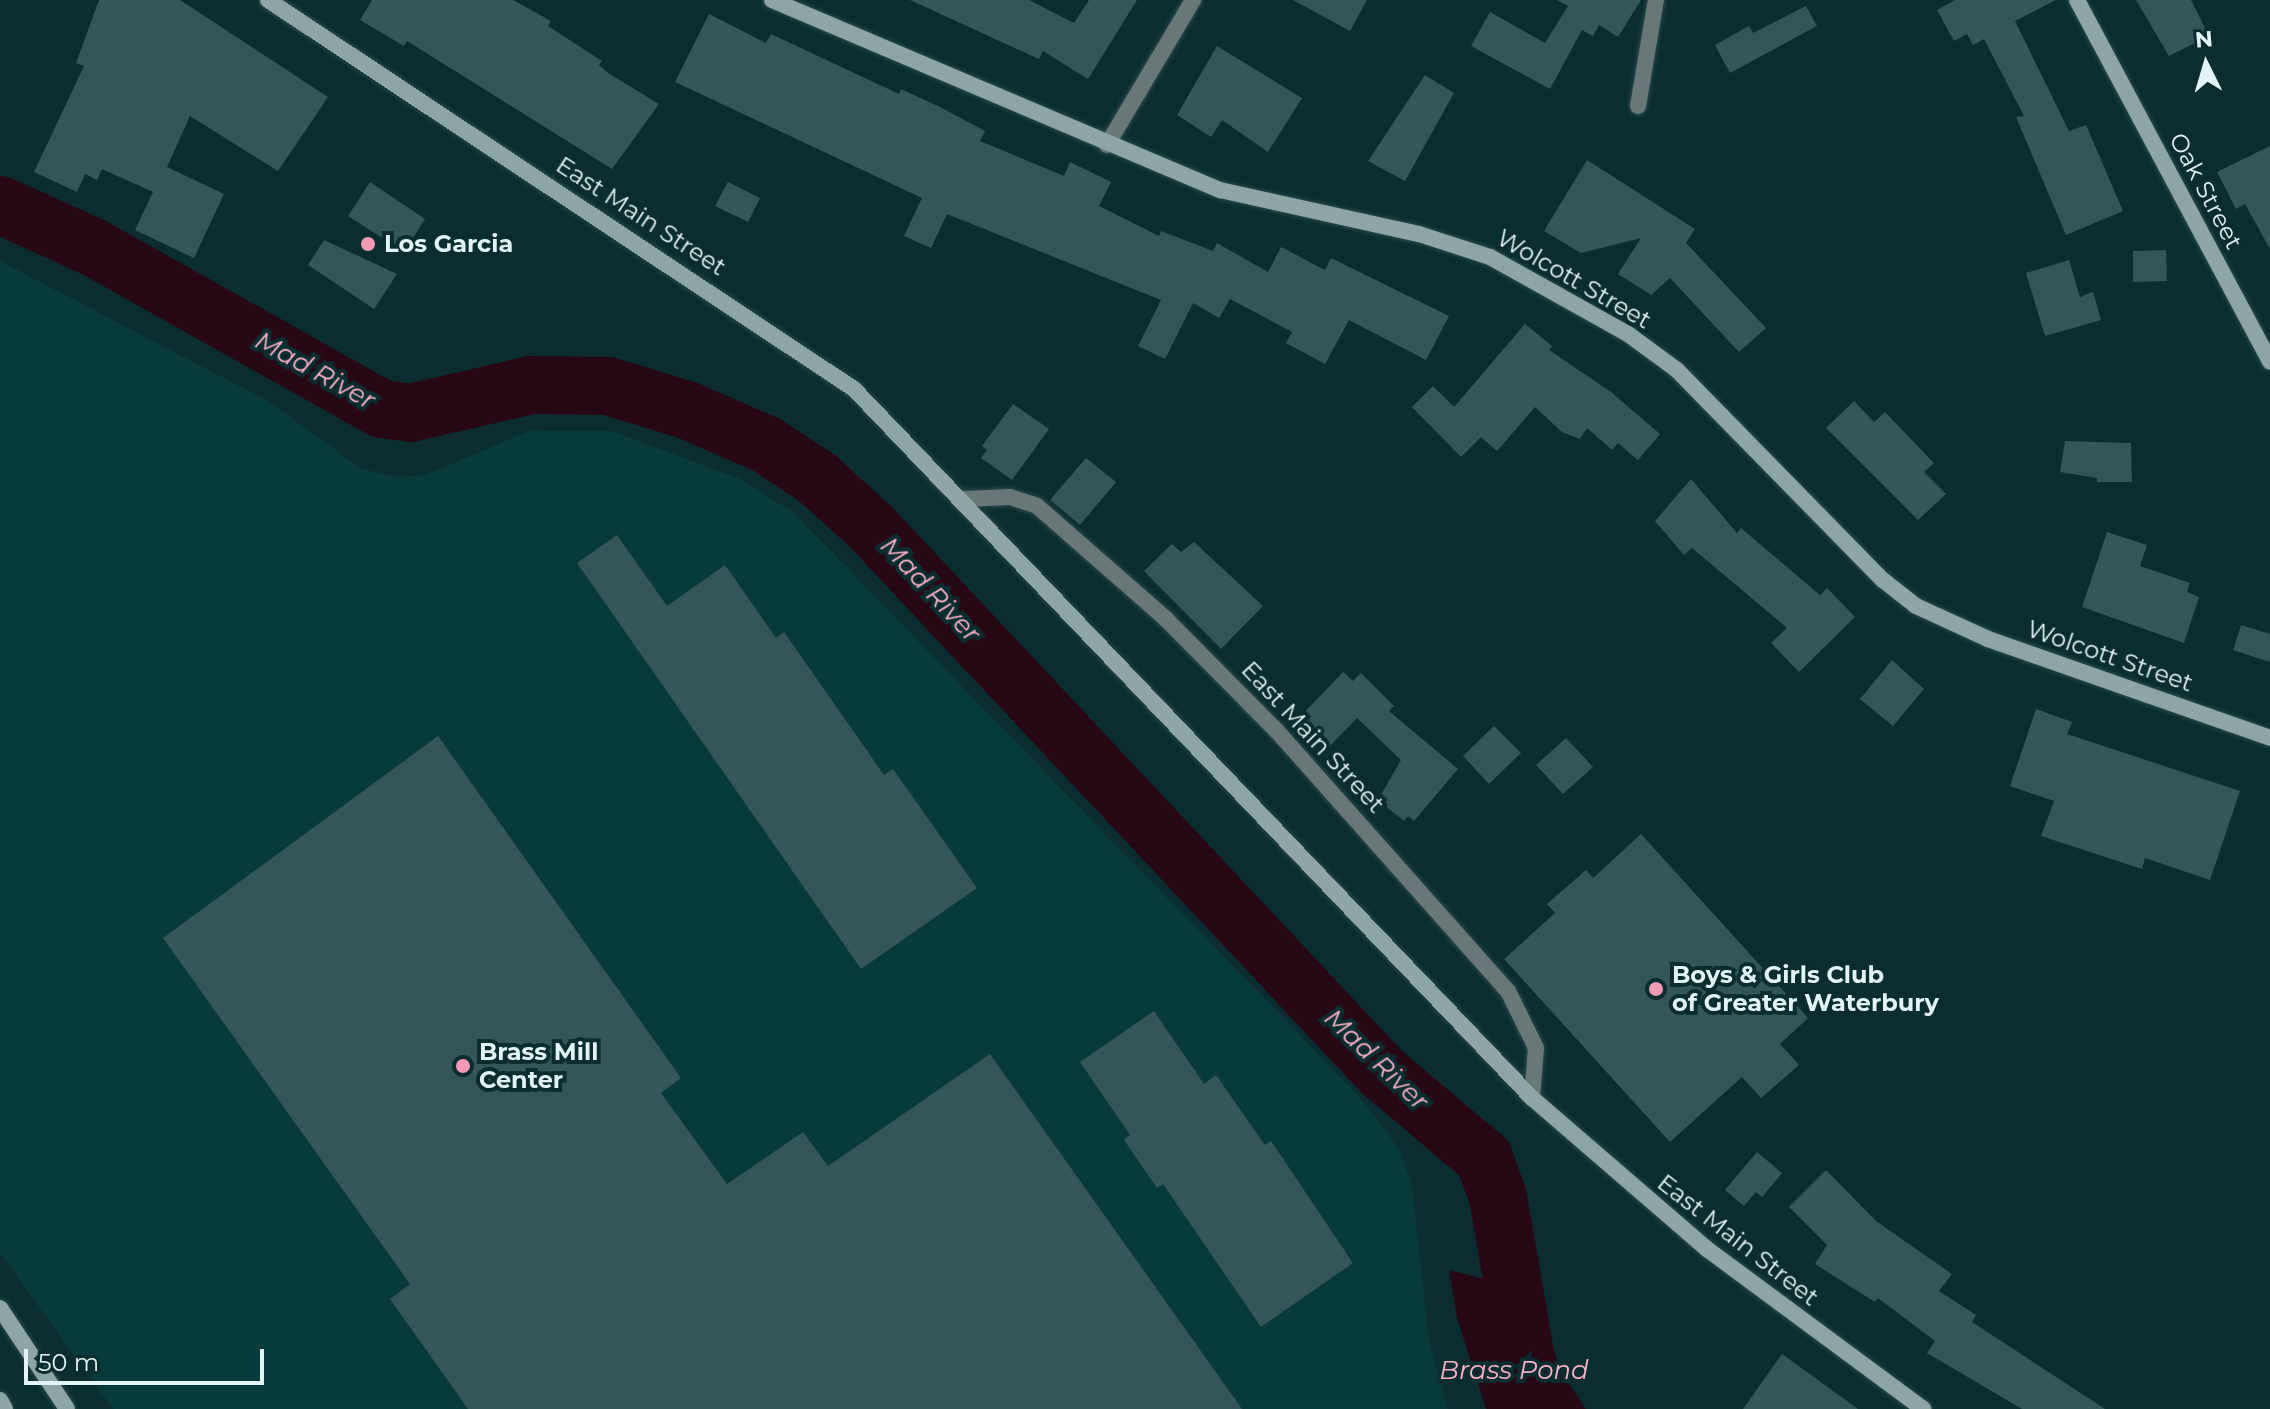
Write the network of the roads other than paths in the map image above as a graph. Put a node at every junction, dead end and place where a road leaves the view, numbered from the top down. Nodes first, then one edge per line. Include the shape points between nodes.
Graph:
1 (268, 0) edge
2 (772, 0) edge
3 (1193, 0) edge
4 (1656, 0) edge
5 (2077, 0) edge
6 (1638, 106) dead end
7 (1107, 145) junction
8 (2270, 362) edge
9 (964, 499) junction
10 (2270, 738) edge
11 (1532, 1098) junction
12 (0, 1308) edge
13 (0, 1400) edge
14 (5, 1409) edge
15 (67, 1409) edge
16 (1923, 1409) edge

1 - 9 main road, East Main Street via 813,359 874,406
2 - 7 main road, Wolcott Street
3 - 7 street
4 - 6 street
5 - 8 main road, Oak Street
7 - 10 main road, Wolcott Street via 1220,190 1443,240 1521,272 1628,334 1677,370 1916,606 1988,639
9 - 11 main road, East Main Street
9 - 11 street, East Main Street via 1010,497 1037,506 1166,619 1276,730 1508,991 1536,1048
11 - 16 main road, East Main Street via 1707,1249
12 - 15 main road
13 - 14 main road

